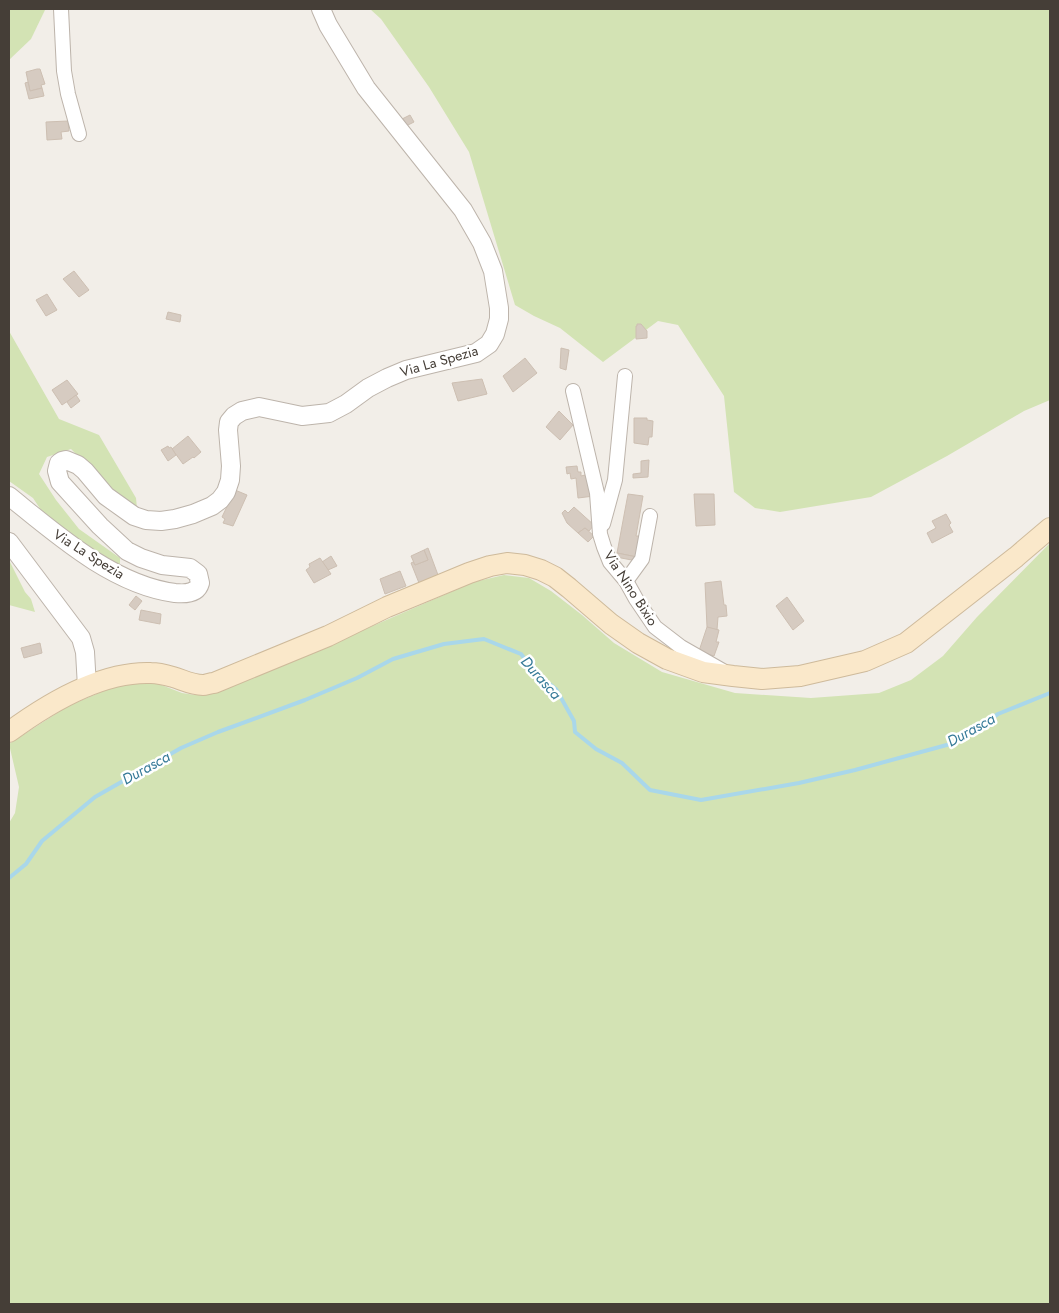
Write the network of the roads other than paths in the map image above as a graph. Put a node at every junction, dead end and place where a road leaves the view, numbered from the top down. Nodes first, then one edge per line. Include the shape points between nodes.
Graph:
1 (62, 9) edge
2 (321, 9) edge
3 (79, 134) dead end
4 (625, 376) dead end
5 (573, 390) dead end
6 (583, 430) junction
7 (579, 456) dead end
8 (9, 496) edge
9 (650, 516) dead end
10 (1050, 528) edge
11 (600, 534) junction
12 (9, 542) edge
13 (626, 581) junction
14 (733, 676) junction
15 (87, 687) junction
16 (9, 732) edge

1 - 3 street via 64,71
2 - 8 street, Via La Spezia via 366,88 463,210 482,243 493,272 499,308 495,334 489,344 476,353 386,378 329,412 302,416 259,408 242,411 229,422 230,480 226,492 212,506 193,514 161,521 134,516 106,496 78,465 66,460 59,464 60,482 127,551 162,565 190,568 198,574 199,587 192,592 164,591 123,576 83,553
4 - 11 street via 615,480
5 - 6 street, Via Nino Bixio
6 - 7 street, Via Nino Bixio
6 - 11 street, Via Nino Bixio via 597,493
9 - 13 street via 642,559
10 - 14 main road via 906,643 865,661 800,676 762,679
11 - 13 street, Via Nino Bixio via 610,562
12 - 15 street via 81,638
13 - 14 street, Via Nino Bixio via 655,627 681,648
14 - 15 main road via 703,672 667,659 611,624 554,577 525,565 507,563 469,573 328,636 214,682 192,684 173,676 134,673
15 - 16 main road via 58,700

